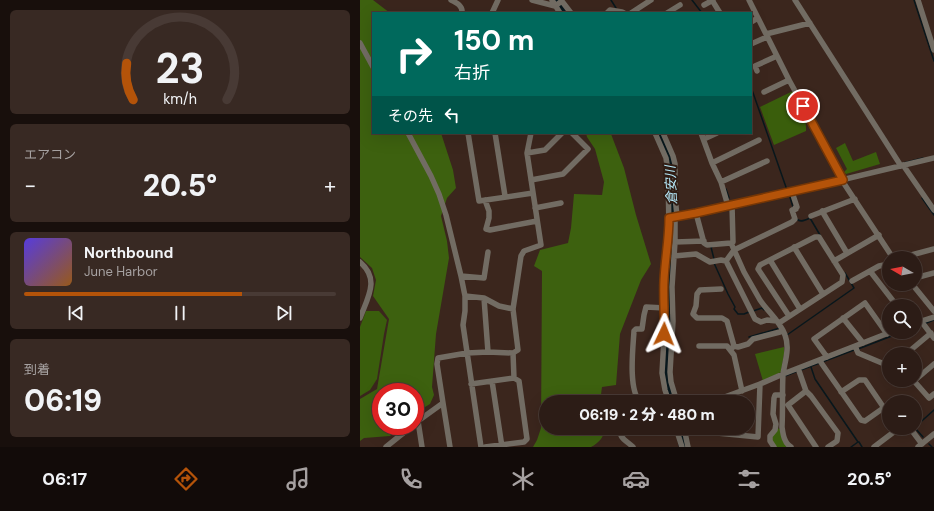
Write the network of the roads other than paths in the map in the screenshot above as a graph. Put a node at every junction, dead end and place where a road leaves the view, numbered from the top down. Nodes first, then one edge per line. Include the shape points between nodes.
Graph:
1 (498, 0) edge
2 (532, 0) edge
3 (552, 0) edge
4 (652, 0) edge
5 (712, 0) edge
6 (749, 0) edge
7 (795, 0) edge
8 (918, 0) edge
9 (456, 1) edge
10 (559, 3) edge
11 (680, 5) dead end
12 (704, 5) dead end
13 (462, 12) edge
14 (492, 12) edge
15 (571, 12) edge
16 (608, 12) edge
17 (622, 12) edge
18 (633, 12) edge
19 (669, 12) edge
20 (719, 12) edge
21 (758, 18) junction
22 (752, 21) edge
23 (810, 23) junction
24 (766, 35) junction
25 (360, 43) edge
26 (752, 43) edge
27 (934, 50) edge
28 (777, 56) junction
29 (372, 65) edge
30 (757, 71) dead end
31 (789, 80) junction
32 (764, 92) dead end
33 (409, 134) edge
34 (468, 134) edge
35 (495, 134) edge
36 (531, 134) edge
37 (561, 134) edge
38 (573, 134) edge
39 (655, 134) edge
40 (663, 134) edge
41 (702, 134) edge
42 (716, 134) edge
43 (704, 139) junction
44 (759, 140) dead end
45 (527, 153) junction
46 (934, 158) edge
47 (767, 161) dead end
48 (712, 163) junction
49 (900, 165) junction
50 (531, 180) junction
51 (843, 180) junction
52 (722, 181) junction
53 (790, 192) junction
54 (533, 193) junction
55 (505, 196) junction
56 (855, 199) junction
57 (485, 200) junction
58 (561, 203) dead end
59 (729, 205) junction
60 (535, 208) junction
61 (934, 210) edge
62 (822, 211) junction
63 (696, 213) junction
64 (676, 216) junction
65 (811, 216) dead end
66 (669, 218) junction
67 (537, 222) junction
68 (672, 233) junction
69 (878, 235) junction
70 (704, 241) junction
71 (675, 242) junction
72 (731, 243) junction
73 (794, 247) junction
74 (735, 249) junction
75 (934, 249) edge
76 (888, 251) edge
77 (488, 252) dead end
78 (922, 252) edge
79 (847, 253) junction
80 (674, 256) junction
81 (770, 260) junction
82 (726, 261) junction
83 (834, 261) junction
84 (360, 262) edge
85 (882, 265) edge
86 (870, 271) junction
87 (934, 273) edge
88 (461, 276) junction
89 (922, 276) edge
90 (852, 281) dead end
91 (722, 288) dead end
92 (918, 291) edge
93 (823, 294) junction
94 (465, 296) junction
95 (484, 298) junction
96 (892, 299) edge
97 (665, 308) junction
98 (513, 309) junction
99 (800, 309) junction
100 (934, 311) edge
101 (789, 316) junction
102 (934, 317) edge
103 (360, 318) edge
104 (843, 318) junction
105 (777, 322) junction
106 (923, 323) joint
107 (882, 324) edge
108 (780, 332) dead end
109 (932, 335) edge
110 (882, 336) edge
111 (863, 343) junction
112 (700, 346) dead end
113 (916, 347) edge
114 (732, 348) junction
115 (856, 348) junction
116 (488, 352) junction
117 (466, 353) junction
118 (513, 354) junction
119 (827, 357) junction
120 (821, 362) junction
121 (882, 363) edge
122 (934, 364) edge
123 (799, 370) junction
124 (784, 374) junction
125 (514, 378) junction
126 (492, 381) junction
127 (472, 384) junction
128 (760, 384) junction
129 (742, 391) junction
130 (806, 391) junction
131 (841, 392) junction
132 (934, 394) edge
133 (635, 395) edge
134 (666, 395) edge
135 (674, 395) edge
136 (731, 395) edge
137 (783, 395) junction
138 (443, 403) junction
139 (788, 405) junction
140 (882, 405) edge
141 (882, 409) edge
142 (782, 411) junction
143 (424, 417) edge
144 (934, 434) edge
145 (401, 435) edge
146 (419, 435) edge
147 (620, 435) edge
148 (678, 435) edge
149 (685, 435) edge
150 (744, 435) edge
151 (890, 435) edge
152 (914, 435) edge
153 (388, 446) edge
154 (502, 446) edge
155 (920, 446) edge
156 (422, 447) edge
157 (450, 447) edge
158 (481, 447) edge
159 (485, 447) edge
160 (633, 447) edge
161 (682, 447) edge
162 (688, 447) edge
163 (774, 447) edge
164 (791, 447) edge
165 (816, 447) edge
166 (828, 447) edge
167 (874, 447) edge

1 - 14 street
2 - 10 street
3 - 10 street
4 - 18 street
5 - 12 street
5 - 20 street
6 - 21 street
7 - 23 street
8 - 27 street
9 - 13 street
10 - 15 street
11 - 19 street
16 - 17 street
21 - 22 street
21 - 24 street
23 - 24 street
23 - 49 street
24 - 26 street
24 - 28 street
25 - 29 street
28 - 30 street via 755,66
28 - 31 street
31 - 32 street
31 - 51 street
33 - 88 street via 439,194
34 - 57 street via 479,201
35 - 55 street
36 - 45 street
37 - 45 street via 545,150
38 - 50 street via 588,149 563,174
39 - 66 street via 667,162
40 - 64 street via 673,156
41 - 43 street
42 - 43 street
43 - 48 street
44 - 48 street
45 - 50 street
46 - 49 street
47 - 52 street
48 - 52 street
49 - 51 street
49 - 61 street
50 - 54 street
51 - 53 street
51 - 56 street
52 - 59 street
53 - 59 street
53 - 74 street via 797,207 792,210 792,222
54 - 55 street
54 - 60 street
55 - 57 street
56 - 62 street
56 - 69 street
57 - 67 street via 489,211 486,229
58 - 60 street
59 - 63 street
59 - 72 street via 733,242
60 - 67 street
62 - 65 street
62 - 79 street
63 - 64 street
63 - 70 street
64 - 66 street
64 - 68 street
66 - 68 street
67 - 98 street via 541,245 524,251 521,256
68 - 71 street
68 - 97 street via 664,281
69 - 76 street
69 - 79 street
70 - 71 street
70 - 72 street via 707,245
71 - 80 street
72 - 74 street
73 - 81 street
73 - 83 street via 815,237 819,238
73 - 93 street
74 - 82 street
74 - 105 street via 744,272 760,300
75 - 78 street
77 - 88 street via 484,278
79 - 83 street
80 - 82 street via 696,254 710,262
80 - 135 street via 670,372
81 - 99 street
81 - 101 street via 758,269
82 - 105 street via 755,319 761,322
83 - 93 street via 843,275 842,282
84 - 103 street via 369,272 371,282
85 - 86 street
86 - 90 street
86 - 96 street
87 - 89 street
88 - 94 street
91 - 114 street via 700,290 693,314 697,318 722,318 727,321
92 - 100 street
93 - 99 street
94 - 95 street
94 - 117 street via 463,325
95 - 98 street via 499,306
95 - 116 street
97 - 133 street via 646,307 642,329 636,328 634,331 632,370
97 - 134 street via 662,373
98 - 118 street via 518,350
99 - 101 street
101 - 105 street
102 - 106 street
104 - 107 street via 865,303
104 - 111 street
104 - 119 street via 814,339
105 - 124 street via 787,344
106 - 109 street
108 - 114 street via 752,339 748,344
109 - 113 street
110 - 111 street
111 - 115 street
112 - 114 street
114 - 129 street
115 - 119 street
115 - 121 street via 858,353
116 - 117 street
116 - 118 street
117 - 127 street
117 - 138 street via 438,358
118 - 125 street
119 - 120 street
120 - 123 street
120 - 131 street
122 - 132 street via 914,381 929,398
123 - 124 street
123 - 130 street
124 - 128 street
124 - 137 street
125 - 126 street
125 - 154 street via 518,381 527,439 524,442
126 - 127 street
126 - 154 street
127 - 158 street
128 - 129 street
128 - 150 street via 758,436
129 - 136 street
130 - 139 street
130 - 166 street via 838,433 837,441
131 - 140 street via 859,380 865,380
131 - 141 street via 861,420 866,421
137 - 142 street
137 - 163 street via 775,395 774,398 773,414 776,424 770,441
138 - 143 street
138 - 157 street
139 - 142 street
139 - 165 street
142 - 164 street via 782,432
144 - 155 street
145 - 153 street
146 - 156 street
147 - 160 street
148 - 161 street
149 - 162 street
151 - 167 street
152 - 155 street
154 - 159 street

